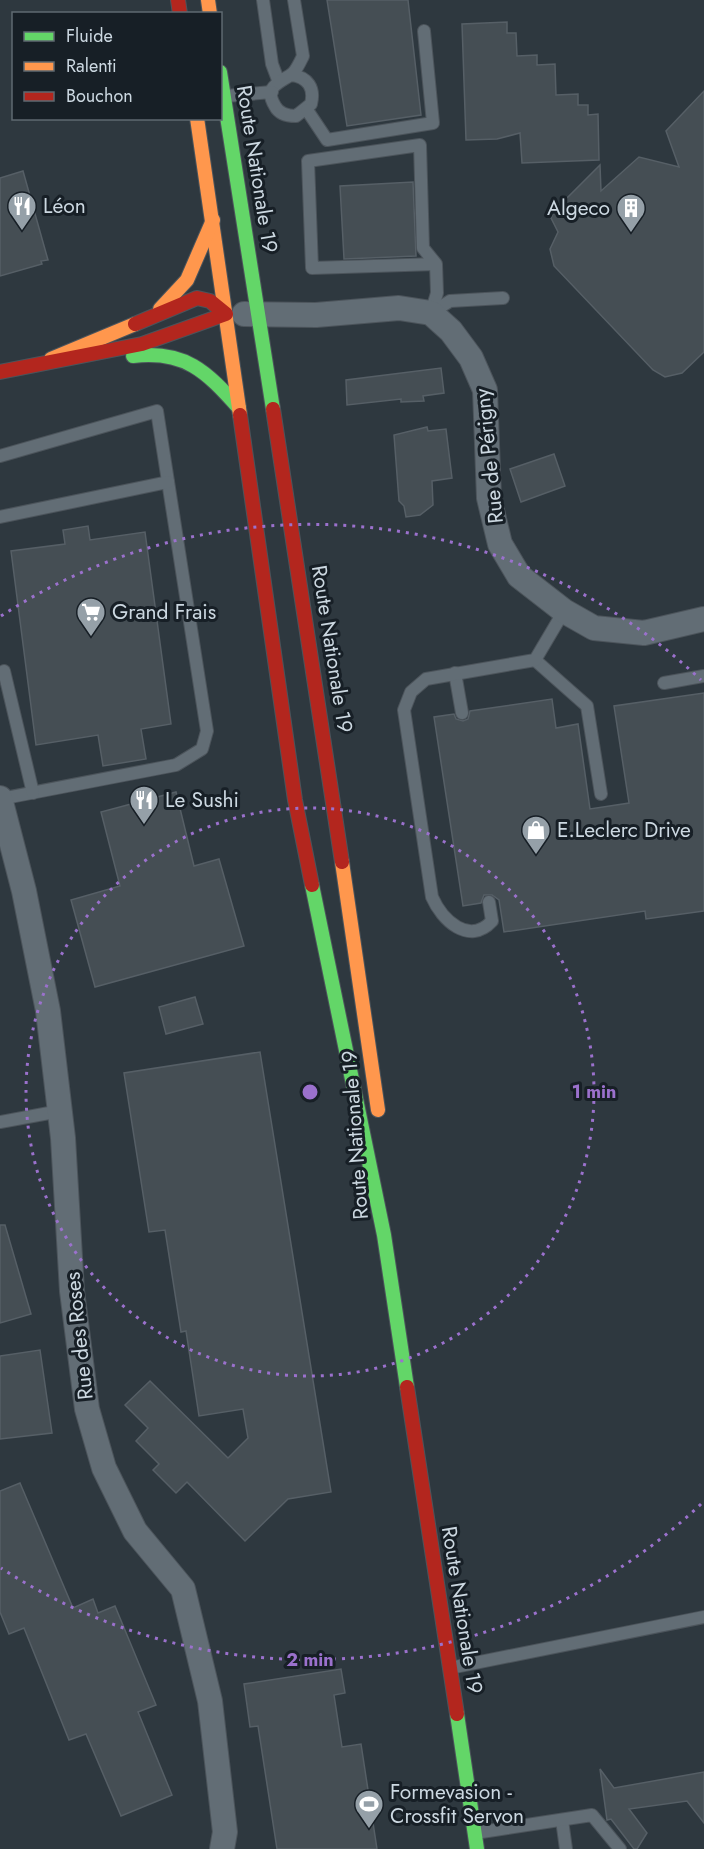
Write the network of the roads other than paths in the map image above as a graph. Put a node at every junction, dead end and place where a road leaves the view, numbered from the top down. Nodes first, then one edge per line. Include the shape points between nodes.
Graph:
1 (263, 0) edge
2 (294, 0) edge
3 (424, 31) dead end
4 (291, 75) junction
5 (278, 80) junction
6 (222, 82) edge
7 (272, 92) junction
8 (225, 96) junction
9 (307, 110) junction
10 (197, 120) edge
11 (213, 220) junction
12 (436, 264) junction
13 (503, 298) dead end
14 (431, 313) junction
15 (226, 314) junction
16 (257, 315) junction
17 (149, 317) junction
18 (51, 359) junction
19 (0, 372) edge
20 (239, 408) junction
21 (0, 456) edge
22 (168, 482) junction
23 (0, 517) edge
24 (564, 611) junction
25 (704, 619) edge
26 (535, 660) junction
27 (4, 671) dead end
28 (455, 673) junction
29 (704, 676) edge
30 (664, 683) dead end
31 (462, 713) dead end
32 (33, 793) junction
33 (601, 794) dead end
34 (0, 799) edge
35 (489, 902) dead end
36 (60, 1112) junction
37 (0, 1122) edge
38 (384, 1235) junction
39 (704, 1617) edge
40 (449, 1668) junction
41 (562, 1820) junction
42 (474, 1833) junction
43 (222, 1849) edge
44 (477, 1849) edge
45 (566, 1849) edge
46 (620, 1849) edge

1 - 5 lane
2 - 4 lane via 303,56
3 - 9 lane via 433,123 327,140
4 - 5 lane
4 - 9 lane via 309,84 313,97
5 - 7 lane
6 - 8 main road, Route Nationale 19
7 - 8 lane
7 - 9 lane via 274,105 283,114 296,116
8 - 16 main road, Route Nationale 19
10 - 11 main road, Route Nationale 19
11 - 15 main road, Route Nationale 19
11 - 17 main road via 185,284
12 - 12 lane via 423,248 420,146 309,161 312,268
12 - 14 lane via 437,293
13 - 14 lane via 450,300
14 - 16 street via 399,308
14 - 24 street, Rue de Périgny via 471,358 485,390 489,498 500,544 519,576
15 - 16 street
15 - 17 main road via 210,301 197,298
15 - 18 main road via 188,330 114,350
15 - 20 main road, Route Nationale 19
16 - 38 main road, Route Nationale 19 via 373,1068
17 - 18 main road
18 - 19 main road
18 - 20 main road via 91,364 143,354 168,354 215,380
20 - 38 main road, Route Nationale 19 via 295,800
21 - 22 lane via 157,411
22 - 23 lane
22 - 32 lane via 207,731 202,749 176,765
24 - 25 street, Rue de Périgny via 594,628 644,633
24 - 26 lane
26 - 28 lane
26 - 33 lane via 587,706
27 - 32 lane
28 - 31 lane
28 - 35 lane via 426,679 411,692 404,710 437,909 462,931 474,932 492,921
29 - 30 lane
32 - 34 lane
34 - 36 street, Rue des Roses via 48,1011
36 - 37 lane
36 - 43 street, Rue des Roses via 72,1291 87,1409 104,1468 135,1531 183,1588 210,1701 225,1833
38 - 40 main road, Route Nationale 19
39 - 40 lane
40 - 42 main road, Route Nationale 19
41 - 42 lane
41 - 45 lane
41 - 46 lane via 592,1815
42 - 44 main road, Route Nationale 19

